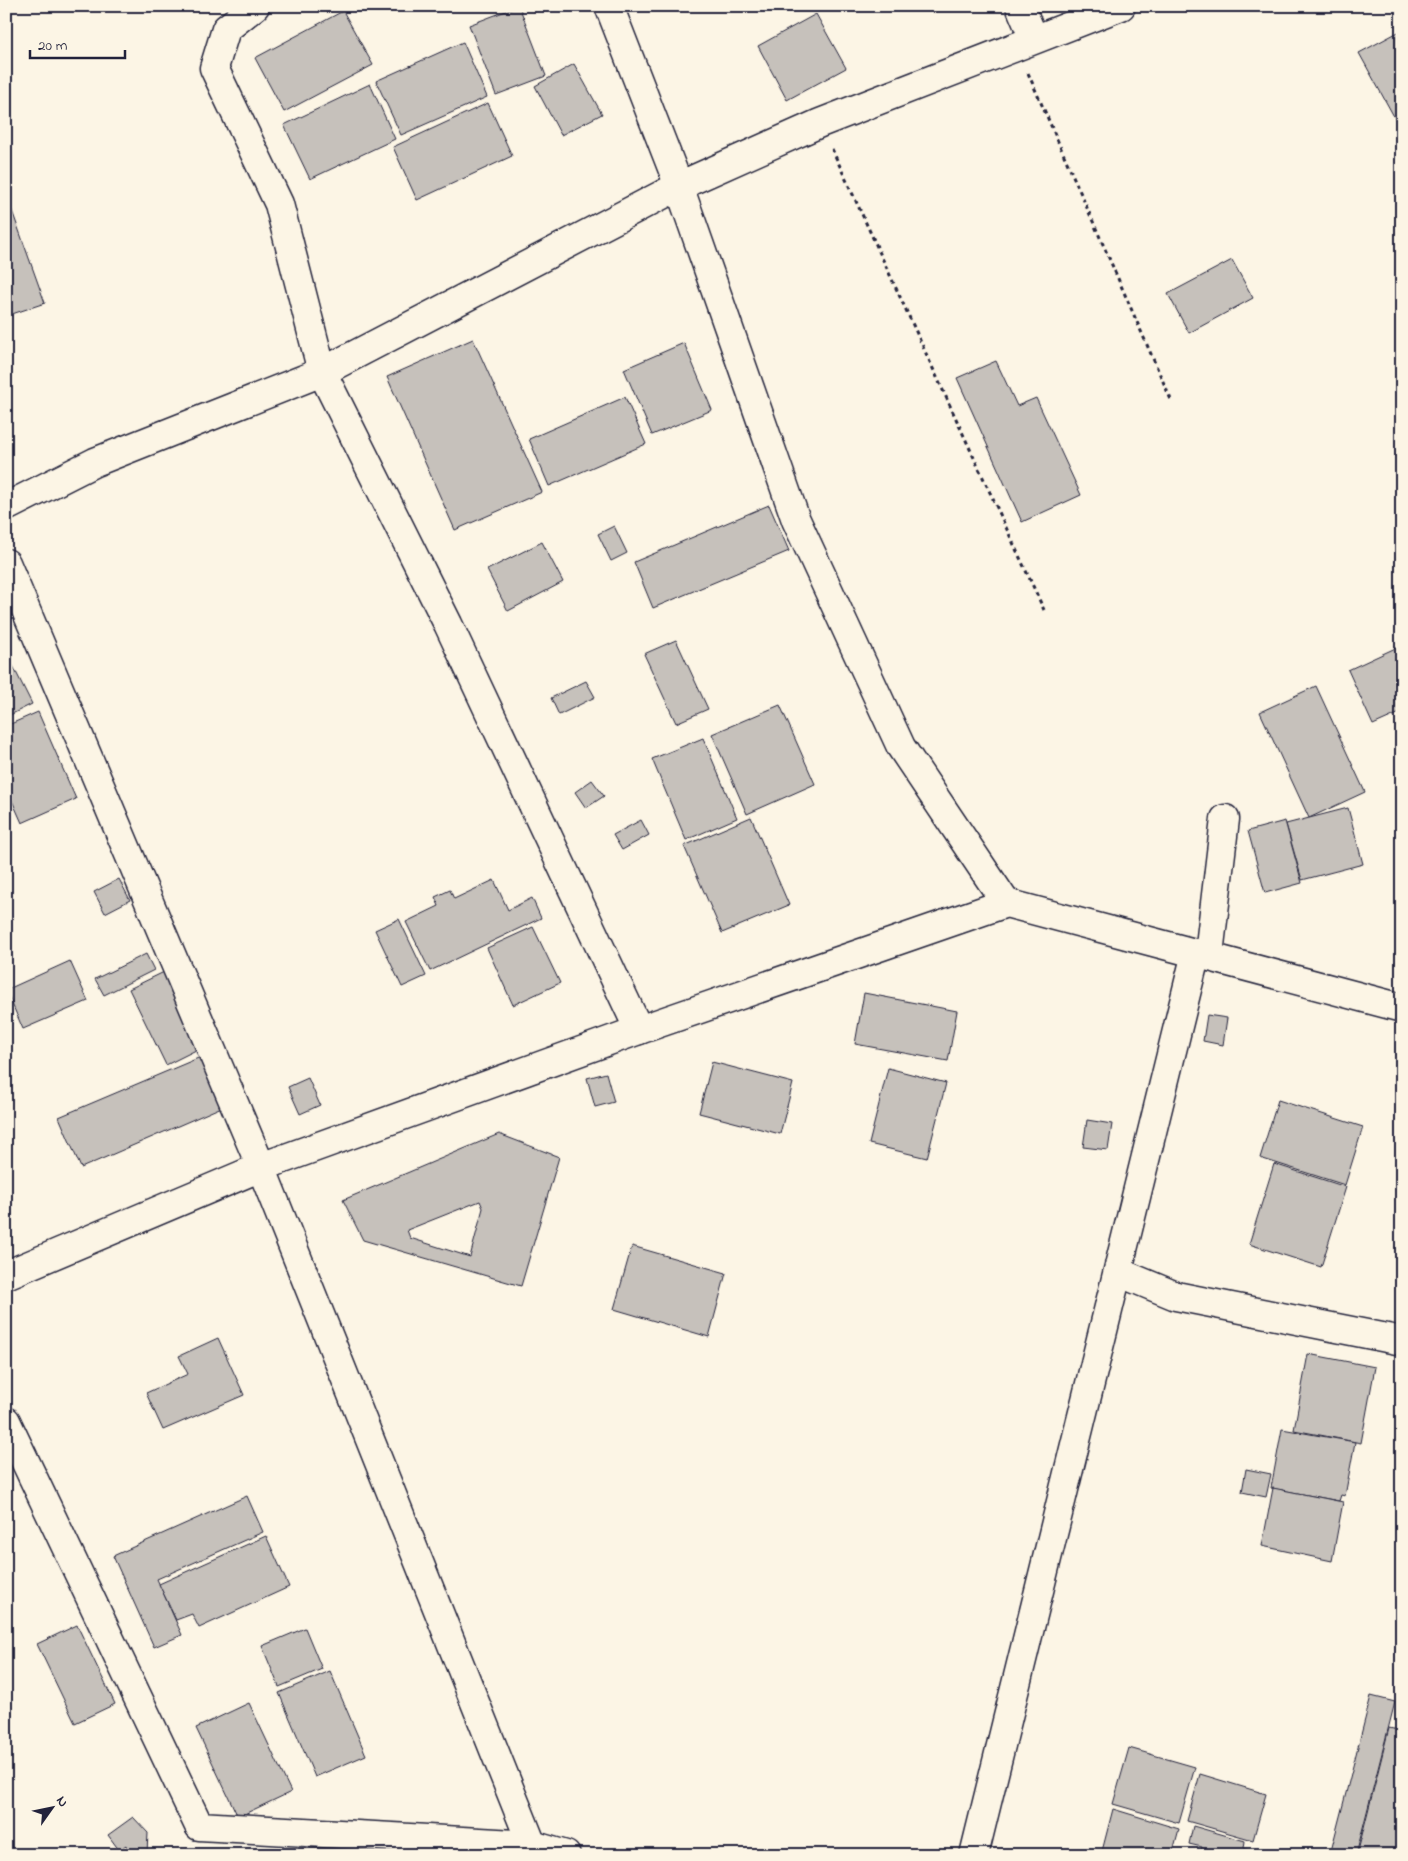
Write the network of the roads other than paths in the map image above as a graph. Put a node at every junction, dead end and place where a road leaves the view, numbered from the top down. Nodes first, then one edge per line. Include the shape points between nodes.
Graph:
1 (255, 6) edge
2 (609, 6) edge
3 (1020, 6) edge
4 (1121, 6) edge
5 (1025, 42) junction
6 (679, 186) junction
7 (322, 372) junction
8 (6, 507) edge
9 (6, 563) edge
10 (1225, 819) dead end
11 (1006, 903) junction
12 (1196, 953) junction
13 (1402, 1008) edge
14 (639, 1030) junction
15 (261, 1167) junction
16 (1118, 1272) junction
17 (6, 1275) edge
18 (1402, 1341) edge
19 (6, 1421) edge
20 (534, 1850) edge
21 (566, 1855) edge
22 (974, 1855) edge

1 - 7 street via 226,29 214,68 279,204
2 - 6 street
3 - 5 street
4 - 5 street
5 - 6 street via 820,123
6 - 7 street
6 - 11 street via 796,520 901,747
7 - 8 street via 95,462
7 - 14 street via 448,624
9 - 15 street
10 - 12 street via 1209,954
11 - 12 street
11 - 14 street
12 - 13 street
12 - 16 street
14 - 15 street
15 - 17 street
15 - 20 street
16 - 18 street via 1176,1296
16 - 22 street
19 - 20 street via 199,1826
20 - 21 street

